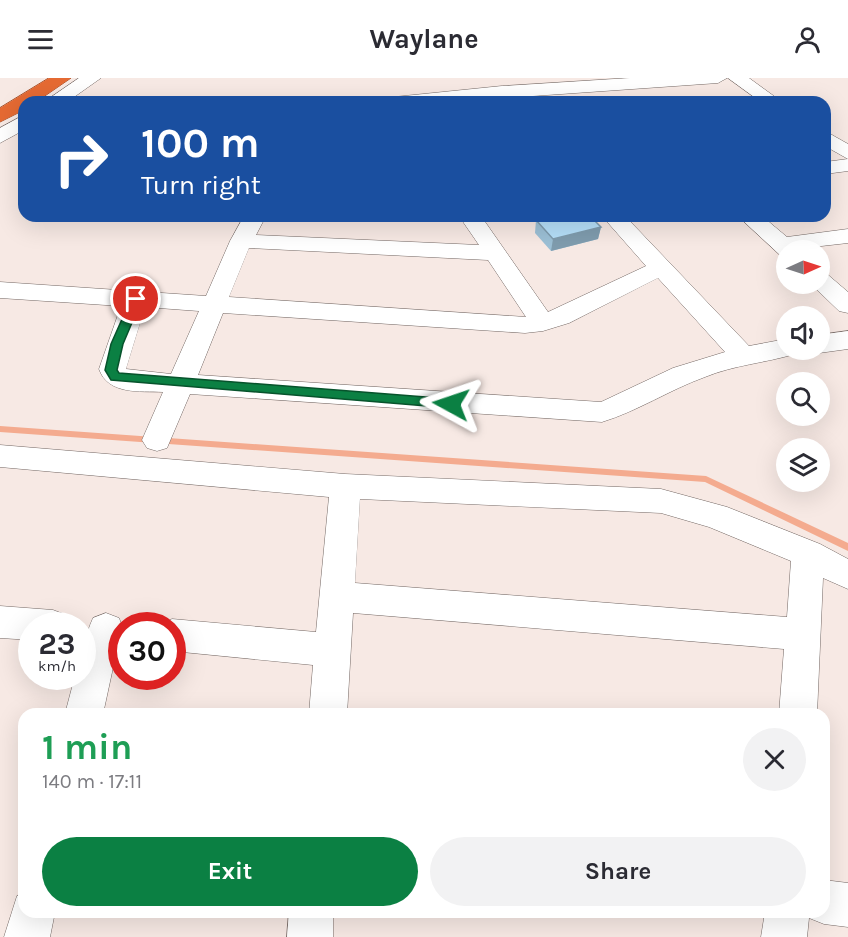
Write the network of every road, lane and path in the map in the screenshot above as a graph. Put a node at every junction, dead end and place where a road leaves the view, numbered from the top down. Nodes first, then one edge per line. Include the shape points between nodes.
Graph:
1 (30, 78) edge
2 (62, 78) edge
3 (92, 78) edge
4 (718, 78) edge
5 (737, 78) edge
6 (404, 82) dead end
7 (502, 90) edge
8 (0, 95) edge
9 (33, 96) edge
10 (64, 96) edge
11 (391, 96) edge
12 (439, 96) edge
13 (764, 96) edge
14 (18, 105) edge
15 (0, 116) edge
16 (18, 125) edge
17 (0, 137) edge
18 (831, 141) edge
19 (848, 153) edge
20 (848, 165) edge
21 (831, 167) edge
22 (252, 222) edge
23 (474, 222) edge
24 (618, 222) edge
25 (756, 222) edge
26 (848, 236) edge
27 (776, 240) edge
28 (827, 240) edge
29 (241, 241) junction
30 (494, 253) junction
31 (660, 268) junction
32 (830, 289) edge
33 (0, 290) edge
34 (136, 299) junction
35 (215, 304) junction
36 (848, 305) edge
37 (543, 323) junction
38 (848, 340) edge
39 (830, 342) edge
40 (776, 349) edge
41 (742, 354) junction
42 (182, 383) junction
43 (158, 440) dead end
44 (0, 456) edge
45 (345, 486) junction
46 (808, 554) junction
47 (848, 575) edge
48 (336, 597) junction
49 (0, 621) edge
50 (18, 623) edge
51 (103, 629) edge
52 (802, 634) junction
53 (186, 636) edge
54 (334, 650) junction
55 (85, 708) edge
56 (329, 708) edge
57 (798, 708) edge
58 (830, 903) edge
59 (848, 905) edge
60 (32, 918) edge
61 (312, 918) edge
62 (786, 918) edge
63 (27, 937) edge
64 (298, 937) edge
65 (310, 937) edge
66 (784, 937) edge

1 - 8 highway
2 - 9 highway
3 - 10 main road
4 - 7 street
5 - 13 street
6 - 11 street
7 - 12 street
14 - 15 highway
16 - 17 main road
18 - 19 street
20 - 21 street
22 - 29 street
23 - 30 street
24 - 31 street
25 - 27 street
26 - 28 street
29 - 30 street
29 - 35 street
30 - 37 street
31 - 37 street
31 - 41 street
32 - 36 street
33 - 34 street
34 - 35 street
34 - 42 street via 111,370 123,380
35 - 37 street via 503,326
35 - 42 street
38 - 39 street
40 - 41 street
41 - 42 street via 681,376 602,412
42 - 43 street
44 - 45 street
45 - 46 street via 661,501 706,512
45 - 48 street
46 - 47 street
46 - 52 street
48 - 52 street
48 - 54 street
49 - 50 street
51 - 55 street
52 - 57 street
53 - 54 street
54 - 56 street
58 - 59 street
60 - 63 street
61 - 65 street
62 - 66 street
64 - 65 street

